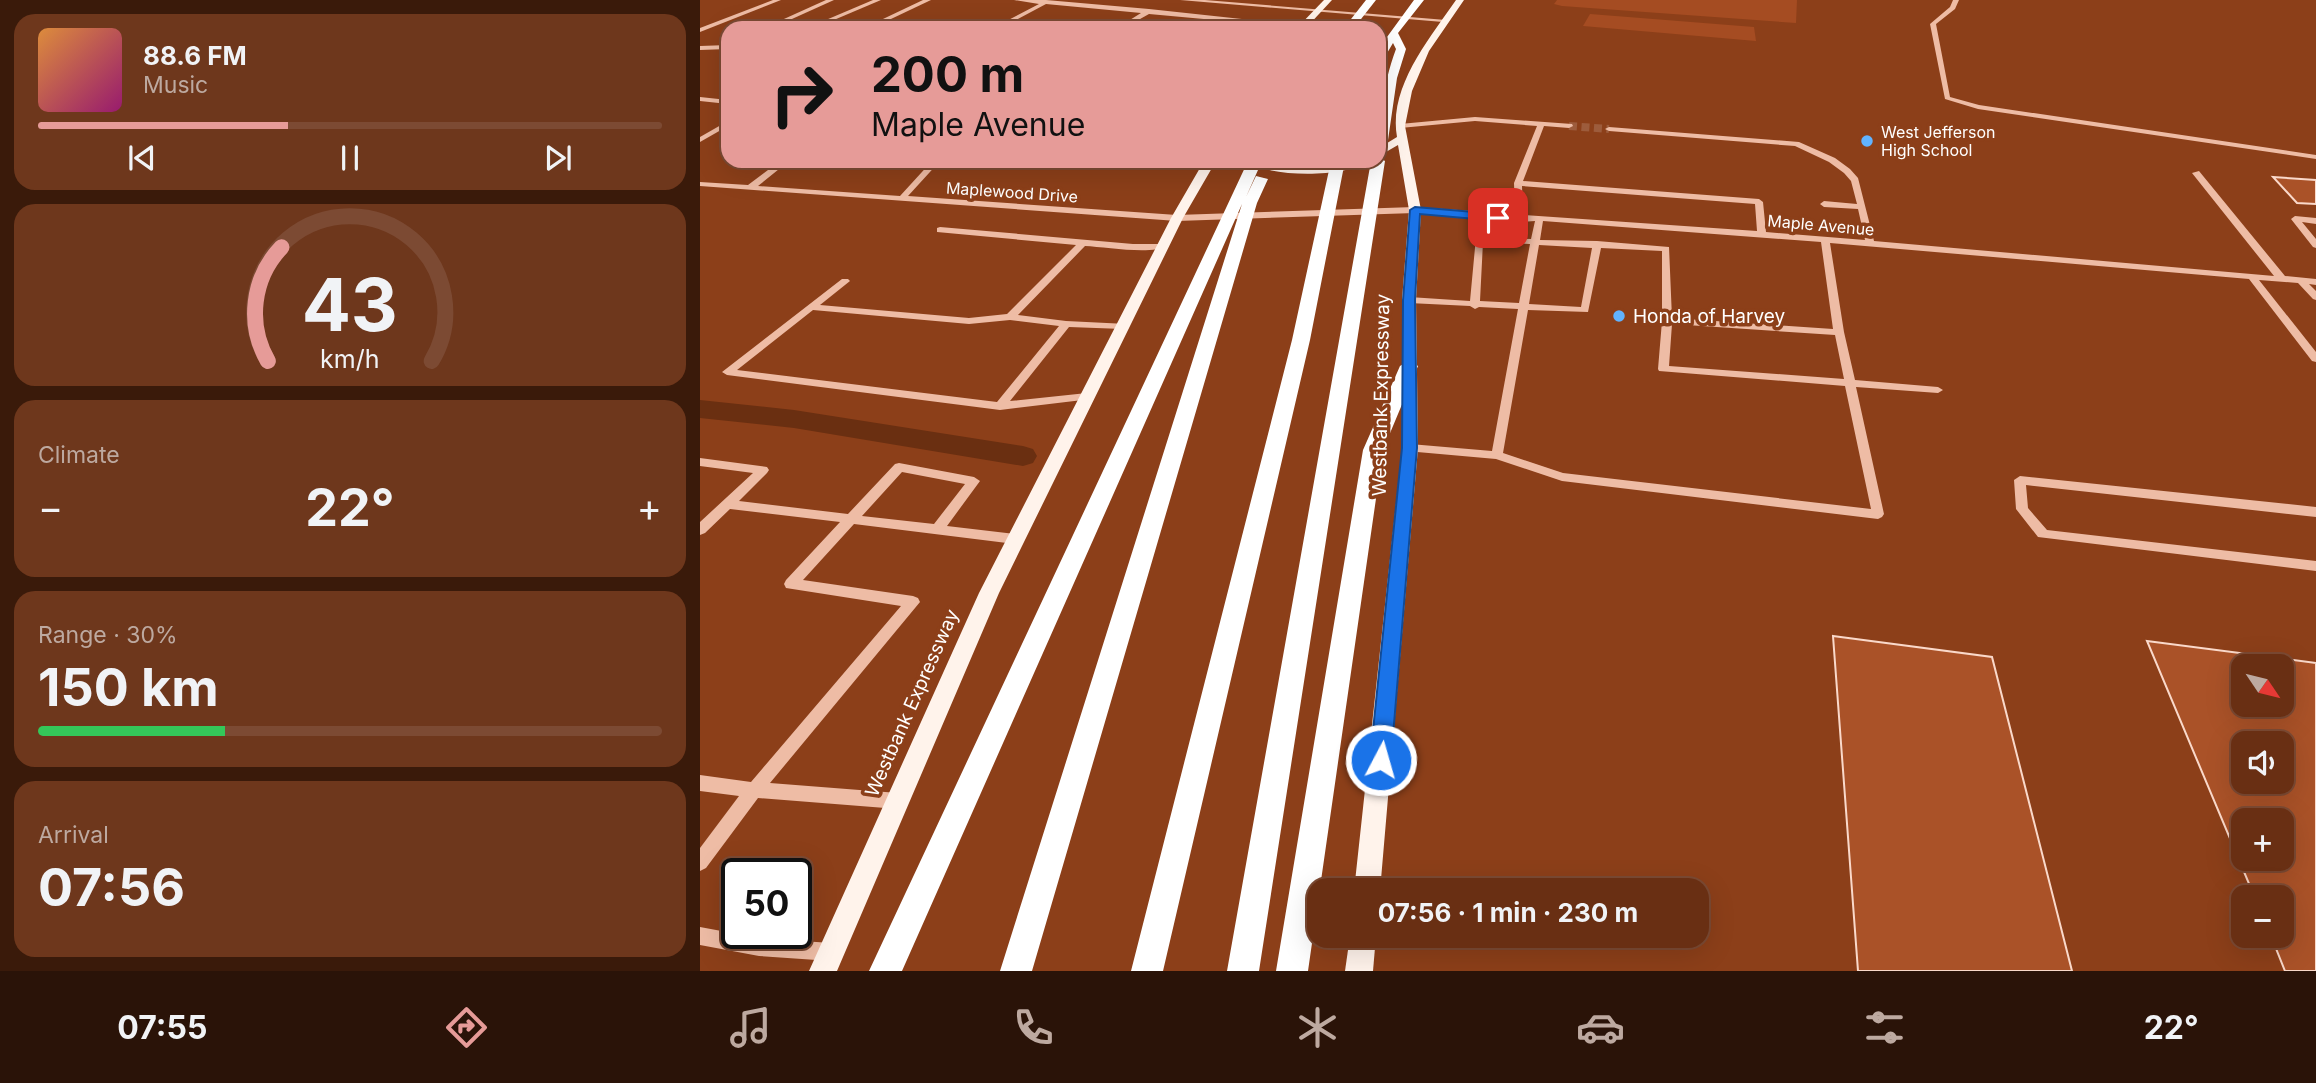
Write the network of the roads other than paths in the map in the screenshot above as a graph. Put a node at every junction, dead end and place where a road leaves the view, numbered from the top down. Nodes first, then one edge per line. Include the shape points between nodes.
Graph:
1 (778, 0) edge
2 (831, 0) edge
3 (878, 0) edge
4 (928, 0) edge
5 (1017, 0) edge
6 (1186, 0) edge
7 (1328, 0) edge
8 (1371, 0) edge
9 (1419, 0) edge
10 (1460, 0) edge
11 (1956, 0) edge
12 (1047, 1) edge
13 (1320, 9) junction
14 (1149, 11) junction
15 (1169, 13) junction
16 (1443, 20) junction
17 (723, 21) edge
18 (783, 21) edge
19 (827, 21) edge
20 (882, 21) edge
21 (1009, 21) edge
22 (1132, 21) edge
23 (1250, 21) edge
24 (1308, 21) edge
25 (1354, 21) edge
26 (721, 22) edge
27 (700, 30) edge
28 (1393, 33) junction
29 (1386, 46) edge
30 (721, 47) edge
31 (700, 48) edge
32 (700, 99) edge
33 (721, 101) edge
34 (1386, 109) edge
35 (1541, 124) junction
36 (1569, 126) tunnel mouth
37 (721, 127) edge
38 (1609, 129) tunnel mouth
39 (1401, 132) junction
40 (700, 140) edge
41 (1386, 146) edge
42 (2316, 157) edge
43 (776, 168) edge
44 (930, 168) edge
45 (1206, 168) edge
46 (1251, 168) edge
47 (1266, 168) edge
48 (1275, 168) edge
49 (1326, 168) edge
50 (1337, 168) edge
51 (1377, 168) edge
52 (2196, 173) dead end
53 (1518, 183) junction
54 (700, 184) edge
55 (751, 187) junction
56 (902, 198) junction
57 (1824, 204) dead end
58 (1862, 207) junction
59 (1415, 210) junction
60 (1322, 214) joint
61 (1177, 218) junction
62 (1519, 219) junction
63 (1539, 221) junction
64 (2316, 221) edge
65 (940, 230) dead end
66 (1762, 233) junction
67 (1825, 239) junction
68 (1536, 240) junction
69 (1083, 243) junction
70 (1870, 243) junction
71 (1597, 244) junction
72 (2316, 244) edge
73 (1163, 246) junction
74 (2252, 277) junction
75 (2282, 279) junction
76 (845, 281) dead end
77 (2301, 281) junction
78 (2316, 282) edge
79 (2316, 297) edge
80 (1409, 300) junction
81 (1475, 306) junction
82 (812, 307) junction
83 (1524, 307) junction
84 (1010, 317) junction
85 (1667, 321) junction
86 (1066, 324) junction
87 (1123, 326) junction
88 (1839, 332) junction
89 (2316, 359) edge
90 (1409, 366) junction
91 (1849, 384) junction
92 (1938, 390) dead end
93 (1087, 397) junction
94 (1000, 406) junction
95 (1410, 448) junction
96 (1497, 455) junction
97 (700, 462) edge
98 (729, 504) junction
99 (2316, 512) edge
100 (849, 519) junction
101 (702, 526) edge
102 (937, 529) junction
103 (1015, 539) junction
104 (2316, 566) edge
105 (700, 783) edge
106 (754, 790) junction
107 (898, 801) junction
108 (700, 862) edge
109 (1368, 878) edge
110 (700, 936) edge
111 (1362, 948) edge
112 (831, 952) junction
113 (888, 965) edge
114 (823, 971) edge
115 (1016, 971) edge
116 (1147, 971) edge
117 (1243, 971) edge
118 (1292, 971) edge
119 (1359, 971) edge

1 - 17 street
2 - 18 street
3 - 19 street
4 - 20 street
5 - 12 street
6 - 13 street
6 - 15 street
7 - 13 main road
8 - 25 highway
9 - 28 highway
10 - 16 main road, Westbank Expressway
11 - 42 street via 1933,24 1947,98 1978,107
12 - 14 lane
12 - 21 street
13 - 16 street
13 - 24 main road
14 - 15 lane
14 - 22 street
15 - 23 lane
16 - 39 main road, Westbank Expressway via 1407,91
26 - 27 street
28 - 29 highway
28 - 34 highway via 1401,49
30 - 31 street
32 - 33 street
35 - 36 street
35 - 39 lane via 1475,119
35 - 53 lane
37 - 40 street
38 - 58 street via 1796,144 1847,171 1855,180
39 - 41 main road
39 - 59 main road, Westbank Expressway
43 - 55 street
44 - 56 street
45 - 61 main road, Westbank Expressway
46 - 113 highway
47 - 115 highway via 1250,203
48 - 49 main road
50 - 116 highway via 1301,340
51 - 117 highway
52 - 75 street
53 - 62 lane
53 - 66 street via 1759,202
54 - 55 street, Maplewood Drive
55 - 56 street, Maplewood Drive
56 - 61 street, Maplewood Drive
57 - 58 street
58 - 70 street
59 - 60 street, Maple Avenue
59 - 62 street, Maple Avenue
59 - 80 main road, Westbank Expressway
60 - 61 street, Maplewood Drive
61 - 73 main road, Westbank Expressway
62 - 63 street, Maple Avenue
63 - 66 street, Maple Avenue
63 - 68 street
64 - 72 street via 2295,219
65 - 69 street
66 - 67 street, Maple Avenue
67 - 70 street, Maple Avenue
67 - 88 lane
68 - 71 street
68 - 81 street via 1479,239
68 - 83 street
69 - 73 street
69 - 84 street
70 - 74 street, Maple Avenue
71 - 83 street via 1585,310
71 - 85 street via 1666,248
73 - 87 main road, Westbank Expressway
74 - 75 street, Maple Avenue
74 - 89 street
75 - 77 street, Maple Avenue
76 - 82 street
77 - 78 street, Maple Avenue
77 - 79 street
80 - 81 street
80 - 90 main road, Westbank Expressway
81 - 83 street
82 - 84 lane via 969,321
82 - 94 street via 727,372
83 - 96 street
84 - 86 street
85 - 88 street
85 - 91 street via 1663,369
86 - 87 street
86 - 94 street
87 - 93 main road, Westbank Expressway
88 - 91 street
90 - 95 main road, Westbank Expressway
90 - 118 highway via 1373,450
91 - 92 street
91 - 96 street via 1878,514 1585,481
93 - 94 street
93 - 103 main road, Westbank Expressway
95 - 96 street
95 - 109 main road, Westbank Expressway
97 - 98 street via 763,470
98 - 100 street
98 - 101 street
99 - 104 street via 2020,480 2022,509 2043,534
100 - 102 street
100 - 102 street via 899,467 974,481
100 - 106 street via 791,584 913,602
102 - 103 street
103 - 107 main road, Westbank Expressway
105 - 106 street
106 - 107 lane
106 - 108 lane
107 - 112 main road, Westbank Expressway
110 - 112 street via 759,947
111 - 119 main road
112 - 114 main road, Westbank Expressway

